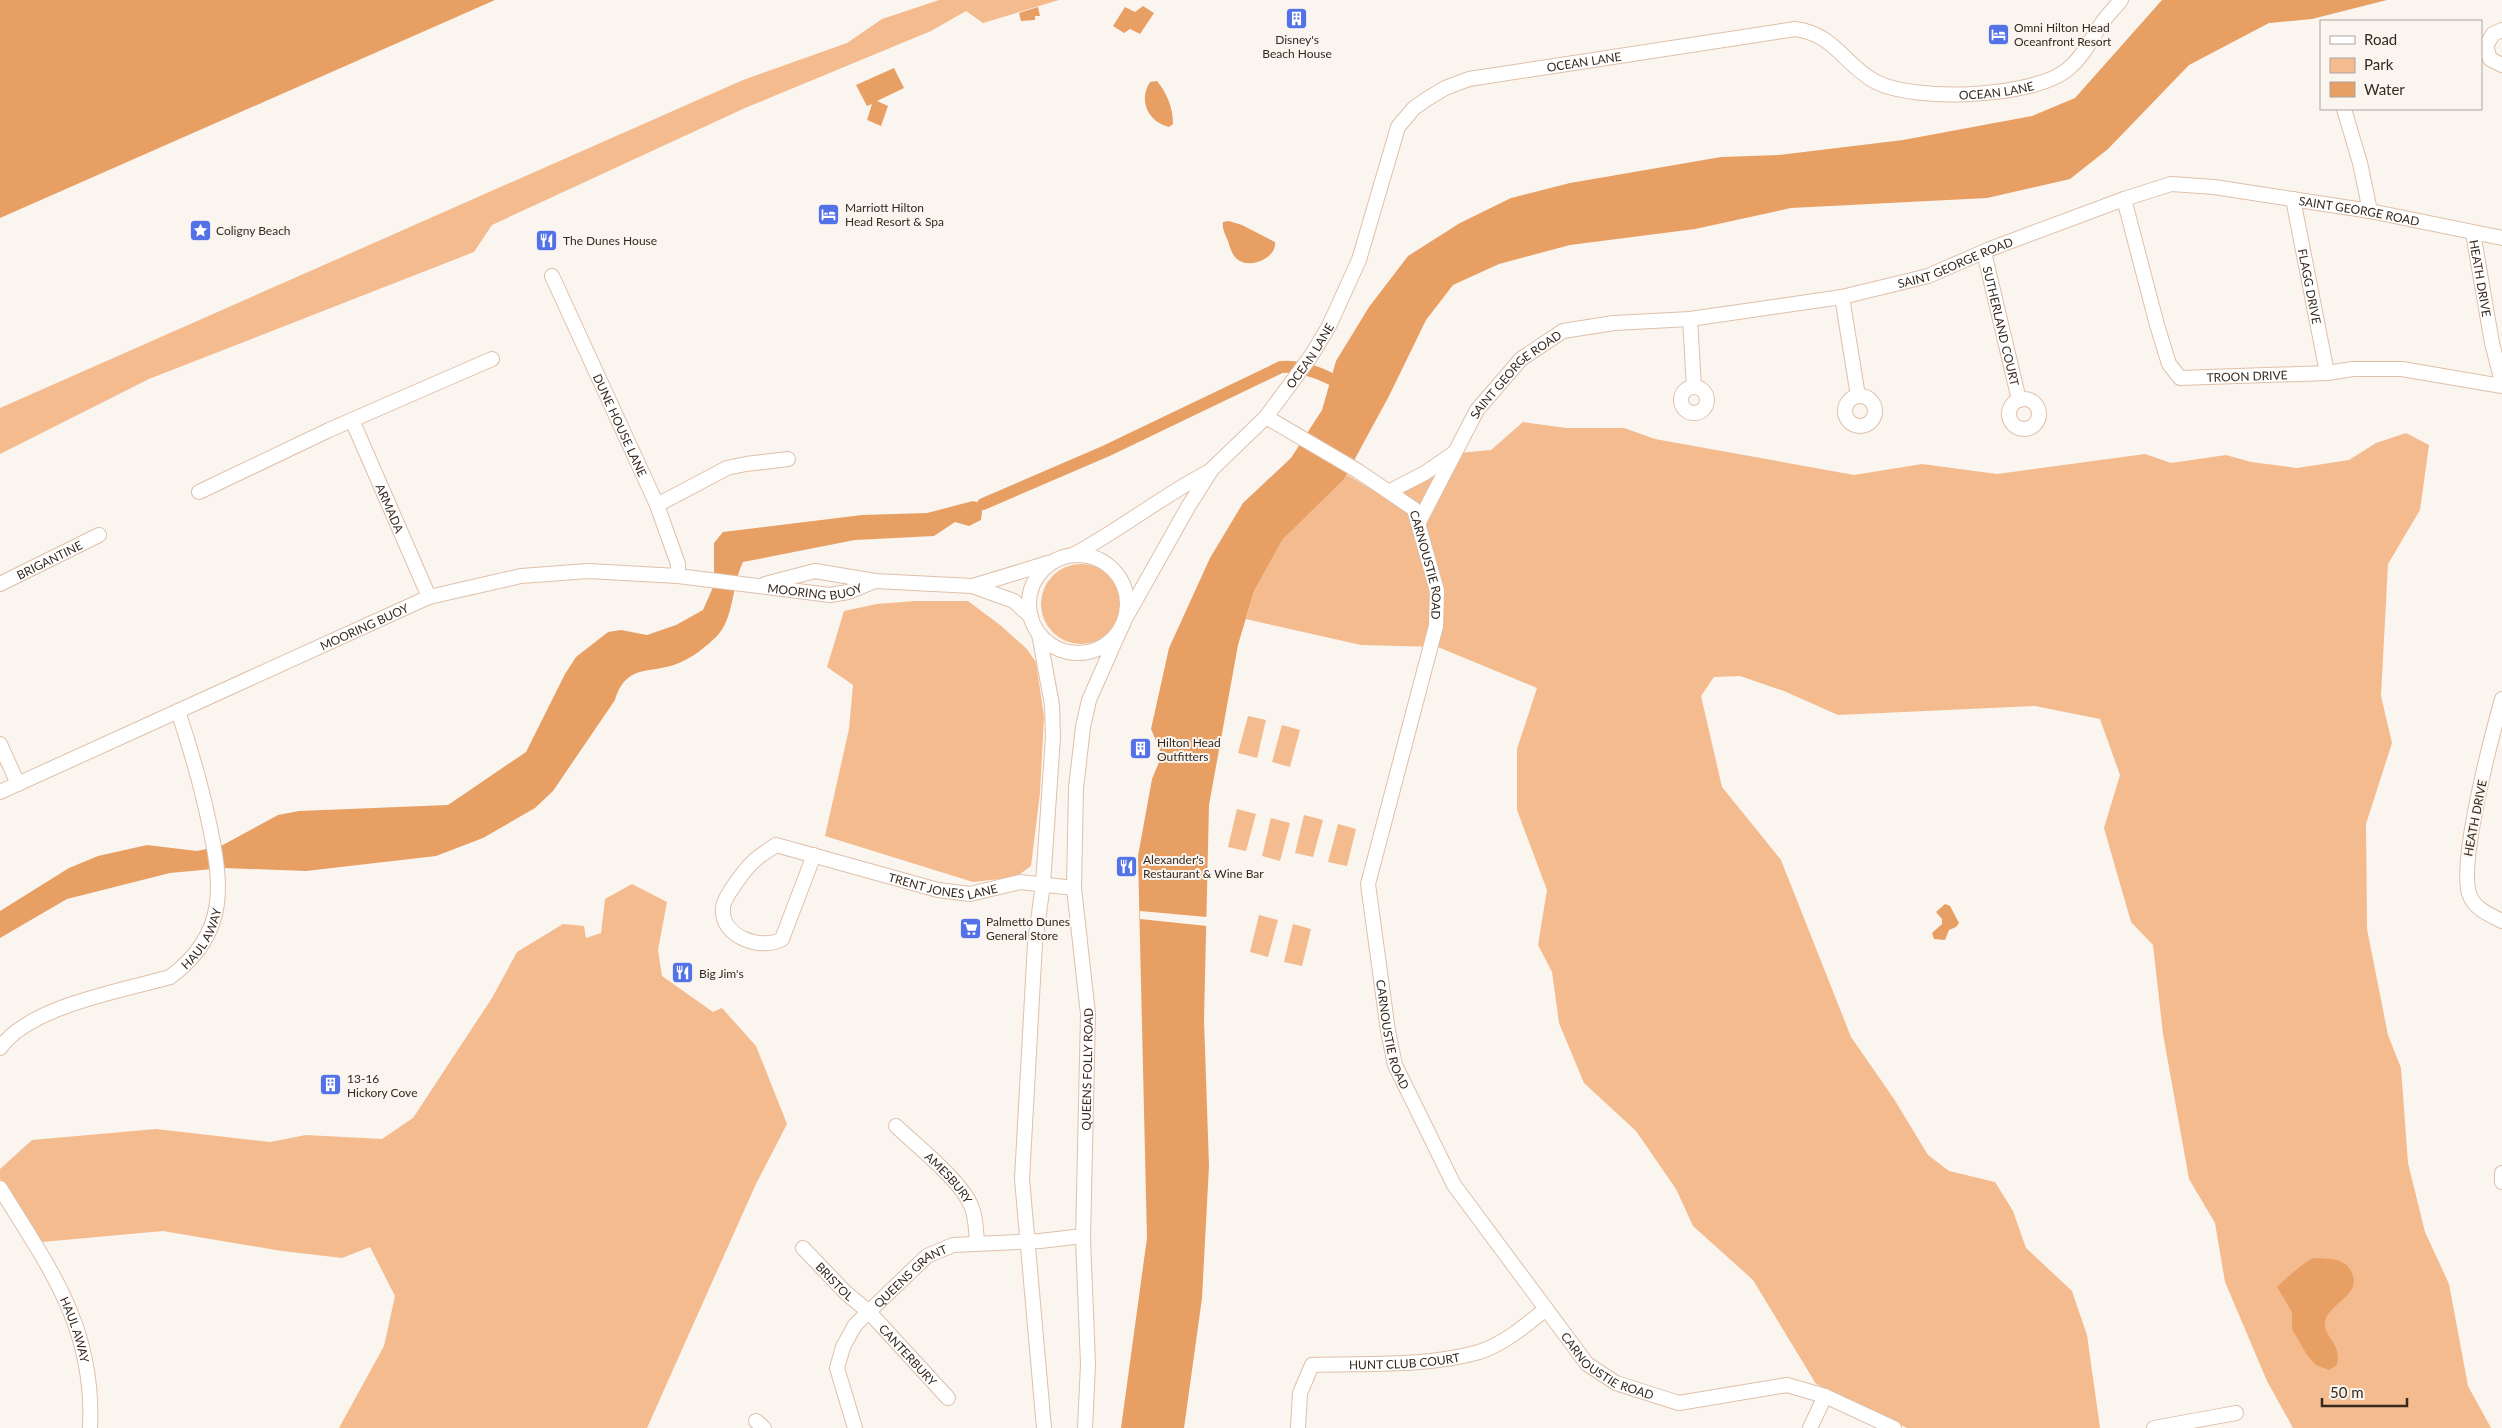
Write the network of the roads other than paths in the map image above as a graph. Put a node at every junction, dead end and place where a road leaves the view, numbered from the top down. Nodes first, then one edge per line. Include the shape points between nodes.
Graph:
1 (2121, 0) edge
2 (2502, 30) edge
3 (2502, 65) edge
4 (2344, 110) edge
5 (2124, 199) junction
6 (2294, 199) junction
7 (2370, 211) junction
8 (2473, 233) junction
9 (2502, 238) edge
10 (1984, 252) junction
11 (552, 276) dead end
12 (1842, 297) junction
13 (1690, 319) junction
14 (2497, 342) edge
15 (492, 359) dead end
16 (2327, 373) junction
17 (2502, 384) edge
18 (1694, 387) dead end
19 (1858, 396) dead end
20 (2019, 400) dead end
21 (1266, 417) junction
22 (352, 420) junction
23 (1455, 452) junction
24 (788, 459) dead end
25 (1212, 470) junction
26 (199, 492) dead end
27 (1390, 492) junction
28 (657, 505) junction
29 (1419, 522) junction
30 (99, 535) dead end
31 (1073, 555) junction
32 (1056, 560) junction
33 (678, 576) junction
34 (875, 581) junction
35 (0, 584) edge
36 (754, 584) junction
37 (972, 586) junction
38 (429, 597) junction
39 (1031, 617) junction
40 (1123, 624) junction
41 (1040, 634) junction
42 (2502, 700) edge
43 (178, 711) junction
44 (0, 744) edge
45 (18, 784) junction
46 (0, 792) edge
47 (814, 855) junction
48 (1043, 884) junction
49 (1074, 888) junction
50 (2502, 922) edge
51 (0, 1048) edge
52 (896, 1126) dead end
53 (2502, 1173) edge
54 (2502, 1182) edge
55 (0, 1188) edge
56 (1083, 1236) junction
57 (1030, 1241) junction
58 (977, 1242) junction
59 (803, 1248) dead end
60 (1546, 1309) junction
61 (869, 1312) junction
62 (1825, 1396) junction
63 (948, 1398) dead end
64 (2236, 1413) dead end
65 (90, 1428) edge
66 (855, 1428) edge
67 (1044, 1428) edge
68 (1085, 1428) edge
69 (1298, 1428) edge
70 (1810, 1428) edge
71 (1894, 1428) edge
72 (2154, 1428) edge

1 - 21 street, OCEAN LANE via 2101,24 2085,53 2067,70 2048,82 2002,91 1920,93 1895,89 1864,74 1823,37 1795,28 1469,79 1445,88 1414,108 1398,127 1359,260 1335,316 1311,356
2 - 3 street via 2493,34 2486,46 2490,58
4 - 7 street
5 - 6 street, SAINT GEORGE ROAD via 2172,184
5 - 10 street, SAINT GEORGE ROAD
5 - 16 street, TROON DRIVE via 2169,364 2180,378
6 - 7 street, SAINT GEORGE ROAD
6 - 16 street, FLAGG DRIVE
7 - 8 street, SAINT GEORGE ROAD
8 - 9 street, SAINT GEORGE ROAD
8 - 14 street, HEATH DRIVE
10 - 12 street, SAINT GEORGE ROAD via 1928,276
10 - 20 street, SUTHERLAND COURT
11 - 28 street, DUNE HOUSE LANE
12 - 13 street, SAINT GEORGE ROAD
12 - 19 street
13 - 18 street
13 - 23 street, SAINT GEORGE ROAD via 1614,323 1563,331 1521,358 1477,410
14 - 17 street, HEATH DRIVE
15 - 22 street
16 - 17 street, TROON DRIVE via 2353,369 2402,369
21 - 25 street, OCEAN LANE
21 - 27 street, CARNOUSTIE ROAD
22 - 26 street
22 - 38 street, ARMADA
23 - 27 street, SAINT GEORGE ROAD
23 - 29 street, SAINT GEORGE ROAD
24 - 28 street via 728,468
25 - 31 street, OCEAN LANE
25 - 40 street, OCEAN LANE
27 - 29 street, CARNOUSTIE ROAD via 1414,509
28 - 33 street, DUNE HOUSE LANE via 678,564
29 - 60 street, CARNOUSTIE ROAD via 1437,591 1436,626 1368,884 1388,1031 1395,1065 1454,1185
30 - 35 street, BRIGANTINE
31 - 32 street
31 - 40 street via 1097,559 1117,574 1127,596
32 - 37 street, MOORING BUOY
32 - 39 street via 1038,576 1032,587
33 - 36 street, MOORING BUOY
33 - 38 street, MOORING BUOY via 588,572 521,576
34 - 36 street, MOORING BUOY via 815,571
34 - 36 street, MOORING BUOY via 830,595
34 - 37 street, MOORING BUOY
37 - 39 street, MOORING BUOY via 1014,601
38 - 43 street, MOORING BUOY
39 - 41 street
40 - 41 street via 1109,642 1082,653 1063,650
40 - 49 street, QUEENS FOLLY ROAD via 1092,694 1083,727 1076,788
41 - 48 street via 1053,720
42 - 50 street, HEATH DRIVE via 2490,743 2466,866 2469,895 2479,909
43 - 45 street, MOORING BUOY
43 - 51 street, HAUL AWAY via 197,768 218,876 219,895 212,925 200,948 170,977 36,1017
44 - 45 street
45 - 46 street, MOORING BUOY
47 - 47 street, TRENT JONES LANE via 776,844 754,861 722,907 724,920 730,929 759,944 774,944 782,939
47 - 48 street, TRENT JONES LANE via 946,891 970,894 1005,884
48 - 49 street, TRENT JONES LANE
48 - 57 street via 1035,944 1022,1178
49 - 56 street, QUEENS FOLLY ROAD via 1088,1014
52 - 58 street, AMESBURY via 967,1198
53 - 54 street
55 - 65 street, HAUL AWAY via 59,1283 81,1339 92,1398
56 - 57 street, QUEENS GRANT
56 - 68 street, QUEENS FOLLY ROAD via 1088,1364
57 - 58 street, QUEENS GRANT
57 - 67 street
58 - 61 street, QUEENS GRANT via 953,1245 927,1256
59 - 61 street, BRISTOL
60 - 62 street, CARNOUSTIE ROAD via 1588,1364 1616,1383 1679,1403 1787,1385
60 - 69 street, HUNT CLUB COURT via 1518,1332 1480,1351 1426,1361 1312,1365 1300,1393
61 - 63 street, CANTERBURY
61 - 66 street, QUEENS GRANT via 855,1325 837,1368
62 - 70 street
62 - 71 street, CARNOUSTIE ROAD
64 - 72 street

